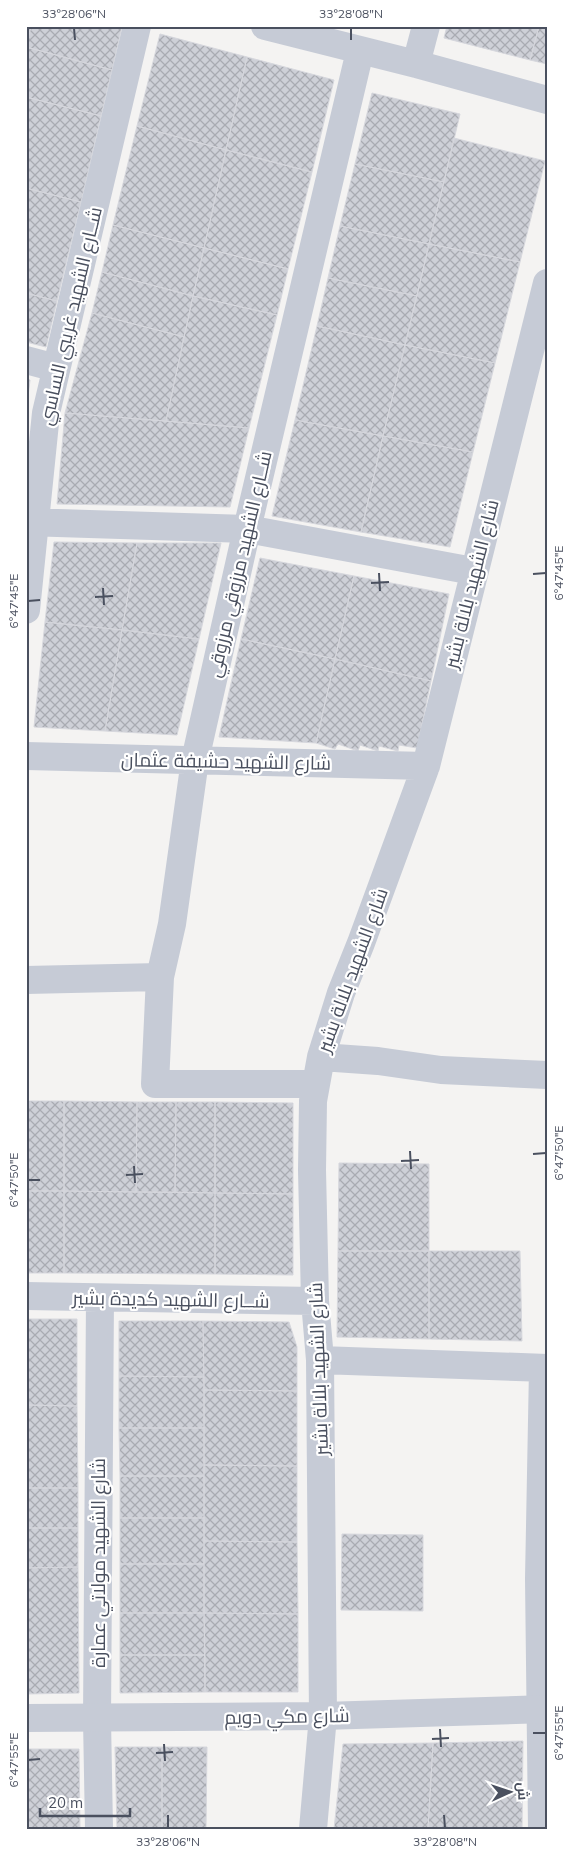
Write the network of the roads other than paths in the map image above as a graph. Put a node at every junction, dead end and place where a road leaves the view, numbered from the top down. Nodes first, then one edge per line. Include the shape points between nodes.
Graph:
1 (137, 26) edge
2 (265, 26) edge
3 (426, 26) edge
4 (360, 51) junction
5 (416, 64) junction
6 (547, 100) edge
7 (547, 283) edge
8 (26, 360) edge
9 (56, 368) junction
10 (31, 522) edge
11 (247, 529) junction
12 (473, 571) junction
13 (26, 610) edge
14 (26, 756) edge
15 (195, 760) junction
16 (426, 766) junction
17 (160, 978) junction
18 (26, 980) edge
19 (321, 1057) junction
20 (547, 1075) edge
21 (316, 1084) junction
22 (26, 1296) edge
23 (100, 1298) junction
24 (316, 1302) junction
25 (320, 1360) junction
26 (545, 1368) edge
27 (543, 1579) edge
28 (544, 1709) edge
29 (323, 1716) junction
30 (26, 1718) edge
31 (97, 1719) junction
32 (99, 1829) edge
33 (313, 1829) edge
34 (542, 1829) edge

1 - 9 street, شــارع الشهيد غريبي الساسي
2 - 4 street
3 - 5 street
4 - 5 street
4 - 11 street, شــارع الشهيد مرزوقي مرزوقي
5 - 6 street
7 - 12 street, شارع الشهيد بلالة بشير
8 - 9 street
9 - 10 street, شــارع الشهيد غريبي الساسي via 46,413
10 - 11 street
10 - 13 street, شــارع الشهيد غريبي الساسي
11 - 12 street
11 - 15 street, شــارع الشهيد مرزوقي مرزوقي
12 - 16 street, شارع الشهيد بلالة بشير
14 - 15 street, شارع الشهيد حشيفة عثمان
15 - 16 street, شارع الشهيد حشيفة عثمان
15 - 17 street, شــارع الشهيد مرزوقي مرزوقي via 172,924
16 - 19 street, شارع الشهيد بلالة بشير via 341,993
17 - 18 street
17 - 21 street, شــارع الشهيد مرزوقي مرزوقي via 155,1084
19 - 20 street via 441,1070
19 - 21 street, شارع الشهيد بلالة بشير
21 - 24 street, شارع الشهيد بلالة بشير via 312,1170
22 - 23 street, شــارع الشهيد كديدة بشير
23 - 24 street, شــارع الشهيد كديدة بشير
23 - 31 street, شارع الشهيد مولاتي عمارة
24 - 25 street, شارع الشهيد بلالة بشير
25 - 26 street
25 - 29 street, شارع الشهيد بلالة بشير
26 - 27 street
27 - 28 street
28 - 29 street, شارع مكي دويم
28 - 34 street
29 - 31 street, شارع مكي دويم
29 - 33 street, شارع الشهيد بلالة بشير
30 - 31 street, شارع مكي دويم
31 - 32 street, شارع الشهيد مولاتي عمارة

